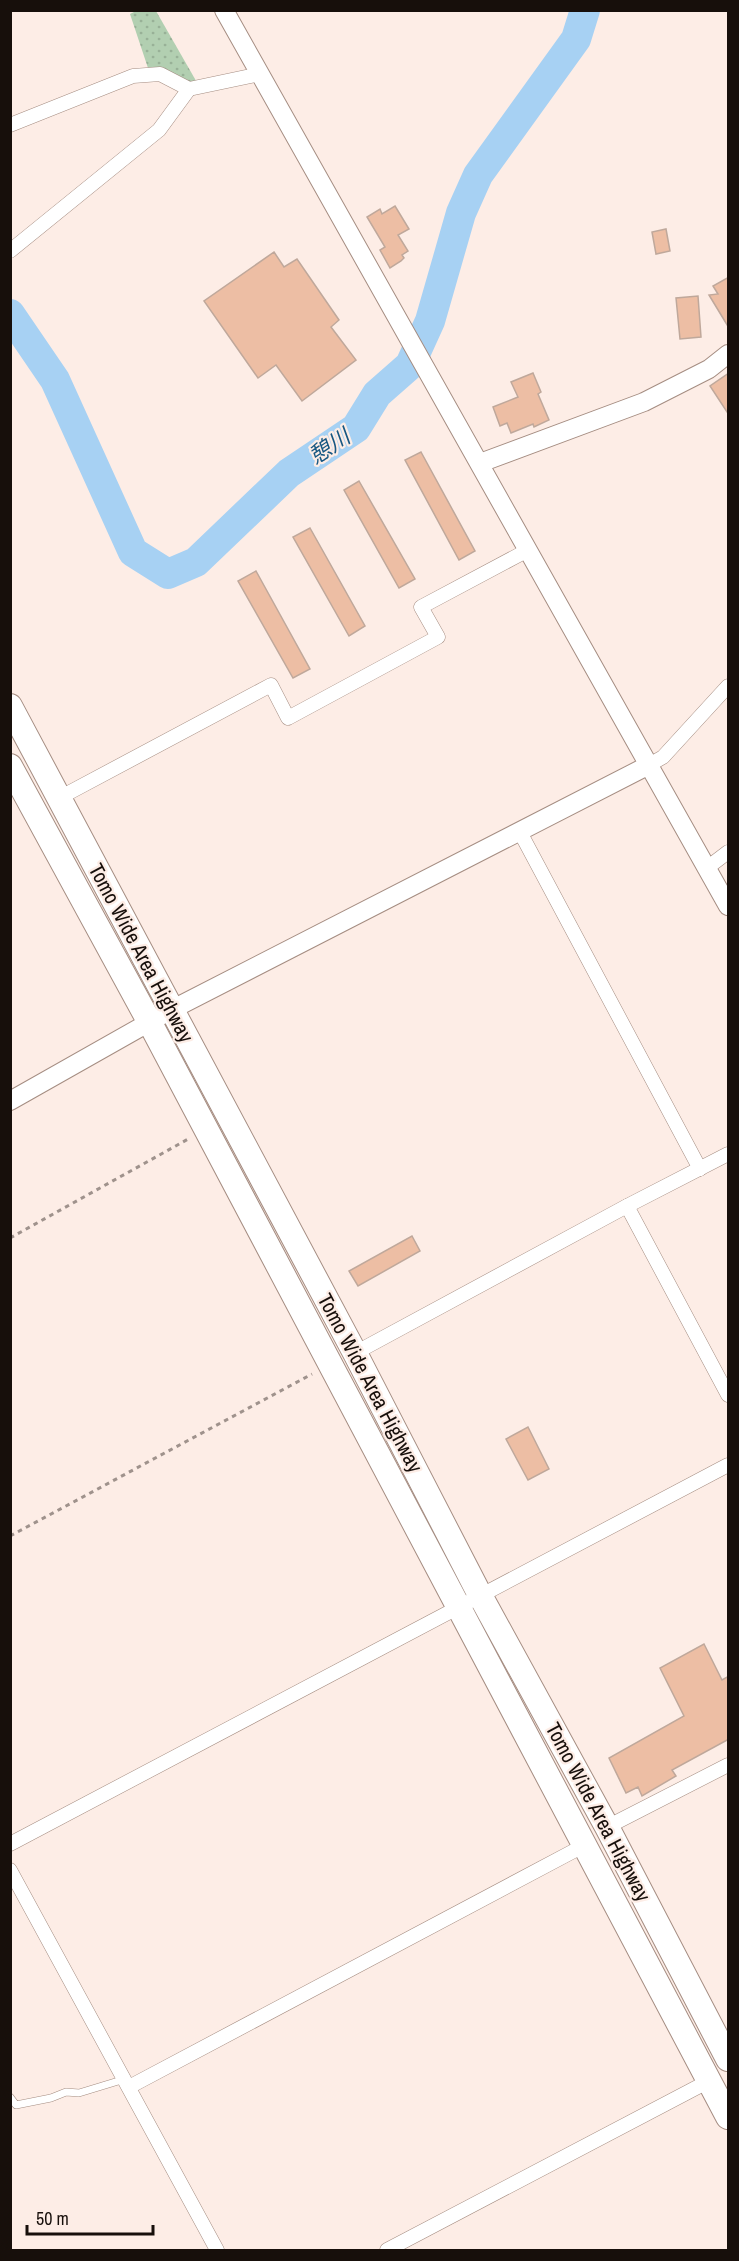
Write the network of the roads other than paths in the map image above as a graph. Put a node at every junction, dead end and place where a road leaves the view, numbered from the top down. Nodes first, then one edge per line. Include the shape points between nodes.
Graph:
1 (224, 10) edge
2 (261, 74) junction
3 (189, 89) junction
4 (10, 125) edge
5 (10, 251) edge
6 (729, 354) edge
7 (480, 463) junction
8 (528, 550) junction
9 (729, 686) edge
10 (10, 706) edge
11 (649, 765) junction
12 (10, 766) edge
13 (59, 798) junction
14 (520, 832) junction
15 (729, 852) edge
16 (707, 868) junction
17 (729, 906) edge
18 (171, 1010) junction
19 (150, 1023) junction
20 (10, 1101) edge
21 (729, 1154) edge
22 (700, 1169) junction
23 (627, 1206) junction
24 (355, 1353) junction
25 (729, 1395) edge
26 (729, 1465) edge
27 (481, 1597) junction
28 (458, 1606) junction
29 (729, 1765) edge
30 (607, 1827) junction
31 (10, 1844) edge
32 (585, 1845) junction
33 (10, 1870) edge
34 (729, 2059) edge
35 (709, 2081) junction
36 (127, 2083) junction
37 (10, 2097) edge
38 (729, 2117) edge
39 (217, 2250) edge
40 (387, 2250) edge

1 - 2 street
2 - 3 street
2 - 7 street
3 - 4 street via 160,74 134,76
3 - 5 street via 159,130
6 - 7 street via 709,369 644,402
7 - 8 street
8 - 11 street
8 - 13 street via 421,607 438,637 288,718 271,685
9 - 11 street via 663,757
10 - 13 highway, Tomo Wide Area Highway
11 - 14 street
11 - 16 street
12 - 19 highway, Tomo Wide Area Highway
13 - 18 highway, Tomo Wide Area Highway
14 - 18 street
14 - 22 street
15 - 16 street
16 - 17 street
18 - 19 street
18 - 24 highway, Tomo Wide Area Highway
19 - 20 street
19 - 28 highway, Tomo Wide Area Highway
21 - 22 street
22 - 23 street
23 - 24 street
23 - 25 street
24 - 27 highway, Tomo Wide Area Highway
26 - 27 street
27 - 28 street
27 - 30 highway, Tomo Wide Area Highway
28 - 31 street
28 - 32 highway, Tomo Wide Area Highway
29 - 30 street
30 - 34 highway, Tomo Wide Area Highway
32 - 35 highway, Tomo Wide Area Highway
32 - 36 street
33 - 36 street
35 - 38 highway, Tomo Wide Area Highway
35 - 40 street
36 - 37 lane via 79,2094 66,2092 16,2105
36 - 39 street

